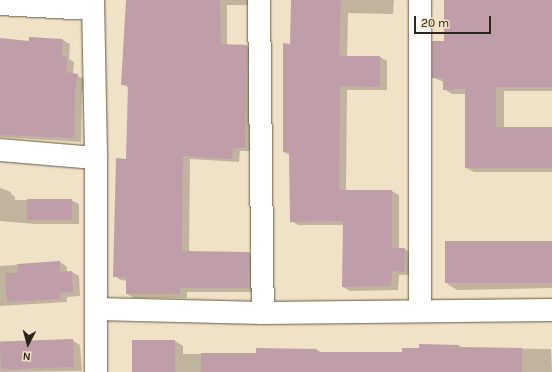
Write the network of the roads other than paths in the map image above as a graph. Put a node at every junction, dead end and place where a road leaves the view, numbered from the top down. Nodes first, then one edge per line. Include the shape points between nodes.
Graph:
1 (259, 0) edge
2 (420, 0) edge
3 (0, 4) edge
4 (93, 5) edge
5 (0, 150) edge
6 (96, 158) junction
7 (96, 309) junction
8 (552, 310) edge
9 (420, 311) junction
10 (263, 313) junction
11 (96, 372) edge

1 - 10 street
2 - 9 street
3 - 4 street
4 - 6 street
5 - 6 street
6 - 7 street
7 - 10 street
7 - 11 street
8 - 9 street
9 - 10 street

